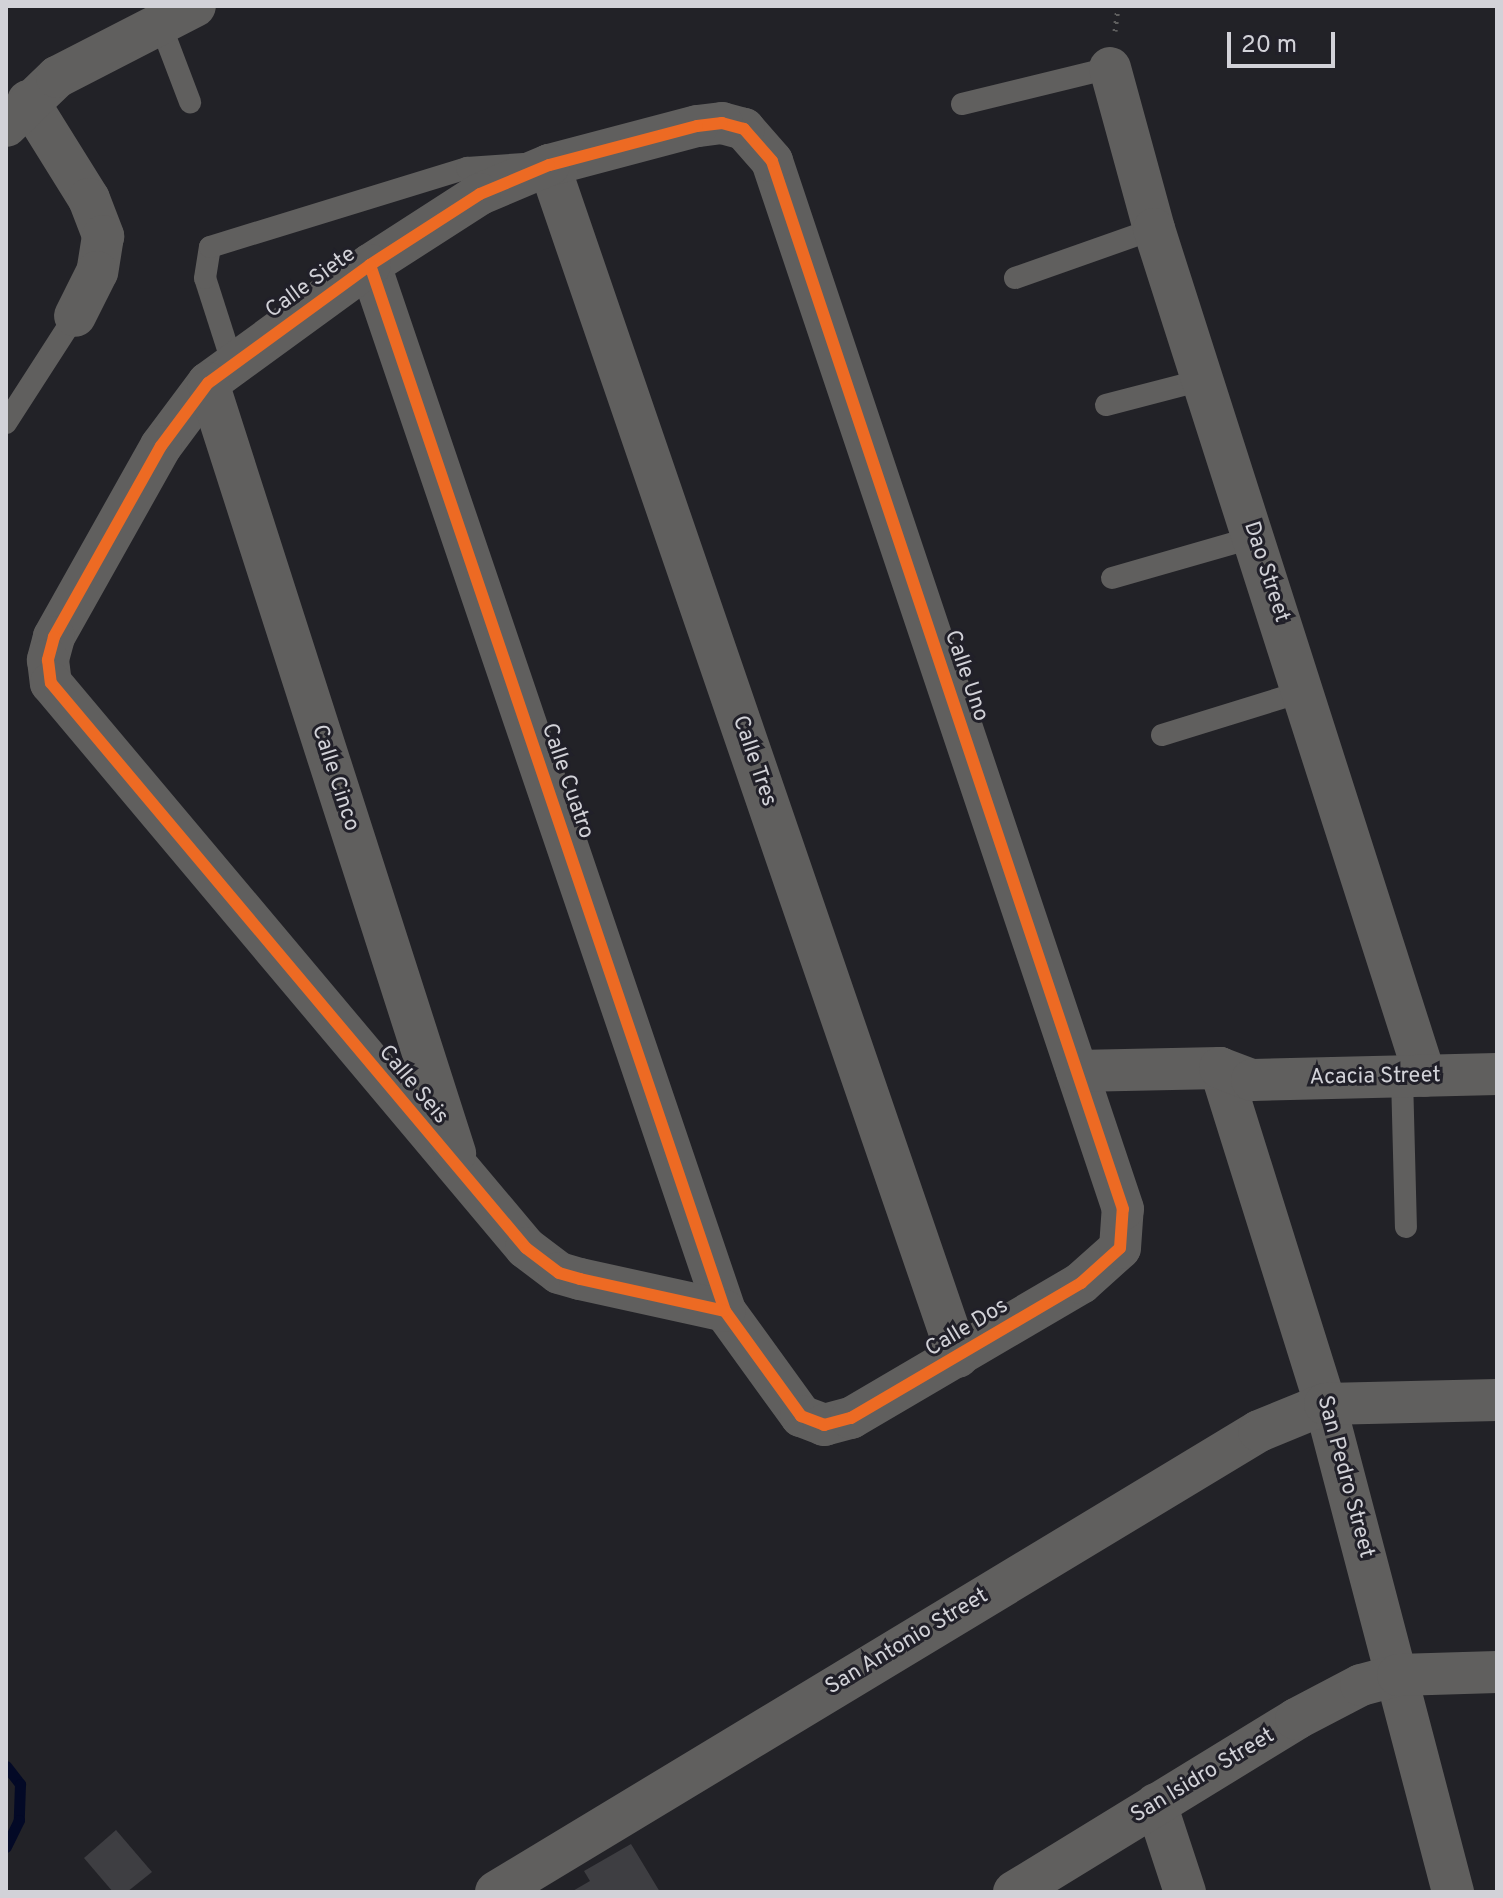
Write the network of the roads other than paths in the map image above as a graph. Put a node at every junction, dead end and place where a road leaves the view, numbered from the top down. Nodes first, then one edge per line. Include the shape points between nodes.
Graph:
1 (177, 14) edge
2 (1110, 68) joint
3 (190, 102) dead end
4 (962, 104) dead end
5 (17, 114) edge
6 (744, 129) joint
7 (549, 165) junction
8 (1154, 229) junction
9 (370, 265) junction
10 (1015, 278) dead end
11 (75, 316) joint
12 (221, 374) junction
13 (1202, 380) junction
14 (1106, 405) dead end
15 (6, 423) edge
16 (1255, 537) junction
17 (1112, 578) dead end
18 (48, 660) joint
19 (1304, 691) junction
20 (1162, 735) dead end
21 (1497, 1074) edge
22 (1413, 1076) junction
23 (1233, 1080) junction
24 (1082, 1084) junction
25 (461, 1173) junction
26 (1406, 1227) dead end
27 (1120, 1248) joint
28 (725, 1311) junction
29 (958, 1357) junction
30 (1497, 1400) edge
31 (1325, 1404) junction
32 (1497, 1672) edge
33 (1398, 1675) junction
34 (1156, 1804) junction
35 (496, 1892) edge
36 (1014, 1892) edge
37 (1185, 1892) edge
38 (1453, 1892) edge

1 - 3 lane
1 - 5 street via 57,77
2 - 4 lane
2 - 8 street, Dao Street
5 - 11 street via 89,199 103,236 97,272
6 - 7 street, Calle Siete via 722,123 697,126
6 - 24 street, Calle Uno via 772,161
7 - 9 street, Calle Siete via 446,213
7 - 12 lane via 467,168 210,247 205,278
7 - 29 street, Calle Tres
8 - 10 lane
8 - 13 street, Dao Street
9 - 12 street, Calle Siete
9 - 28 street, Calle Cuatro
11 - 15 lane
12 - 18 street, Calle Siete via 161,446 54,637
12 - 25 street, Calle Cinco
13 - 14 lane
13 - 16 street, Dao Street
16 - 17 lane
16 - 19 street, Dao Street
18 - 25 street, Calle Seis via 58,694
19 - 20 lane
19 - 22 street, Dao Street
21 - 22 street, Acacia Street
22 - 23 street, Acacia Street
22 - 26 lane
23 - 24 street, Acacia Street
23 - 31 street, San Pedro Street
24 - 27 street, Calle Uno via 1123,1209
25 - 28 street, Calle Seis via 526,1248 559,1273
27 - 29 street, Calle Dos via 1081,1283
28 - 29 street, Calle Dos via 801,1416 824,1425 851,1418
30 - 31 street
31 - 33 street, San Pedro Street
31 - 35 street, San Antonio Street via 1229,1447
32 - 33 street, San Isidro Street
33 - 34 street, San Isidro Street via 1326,1701
33 - 38 street, San Pedro Street
34 - 36 street, San Isidro Street
34 - 37 street

